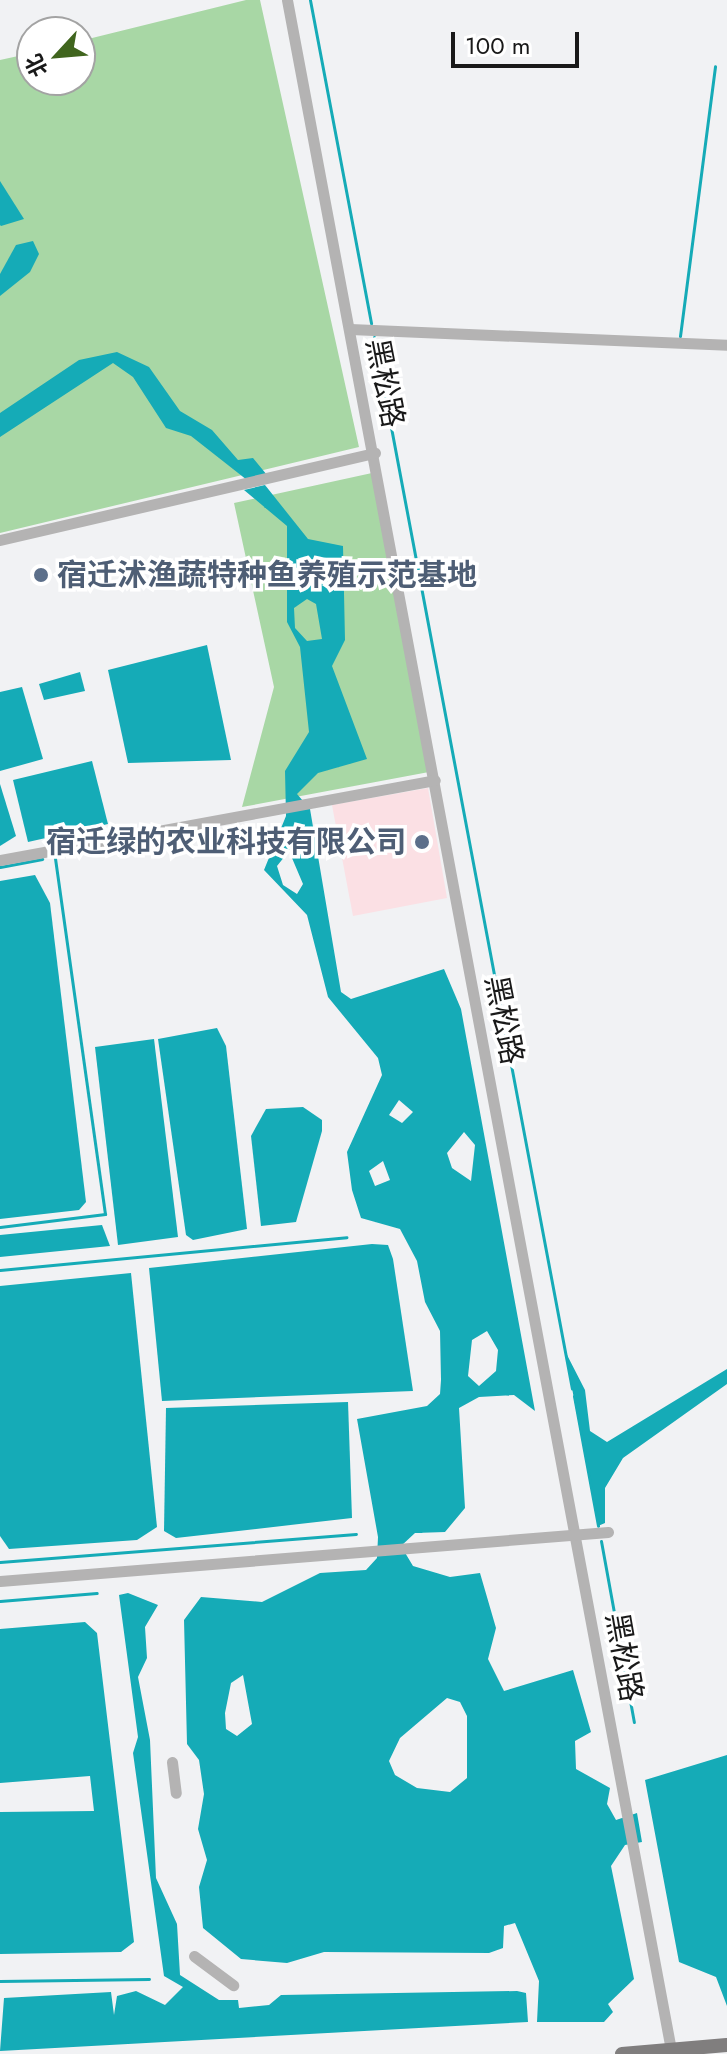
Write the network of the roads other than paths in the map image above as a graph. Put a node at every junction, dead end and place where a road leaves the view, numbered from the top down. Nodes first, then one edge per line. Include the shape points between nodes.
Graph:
1 (287, 0) edge
2 (350, 329) junction
3 (727, 345) edge
4 (375, 453) junction
5 (0, 540) edge
6 (435, 780) junction
7 (0, 860) edge
8 (608, 1532) dead end
9 (583, 1536) junction
10 (0, 1581) edge
11 (172, 1762) dead end
12 (176, 1793) dead end
13 (194, 1956) dead end
14 (233, 1985) dead end
15 (727, 2045) edge
16 (671, 2050) junction
17 (622, 2054) edge

1 - 2 street, 黑松路
2 - 3 street
2 - 4 street, 黑松路
4 - 5 street
4 - 6 street, 黑松路
6 - 7 street
6 - 9 street, 黑松路
8 - 9 street
9 - 10 street
9 - 16 street, 黑松路
11 - 12 street
13 - 14 street
15 - 16 main road
16 - 17 main road

